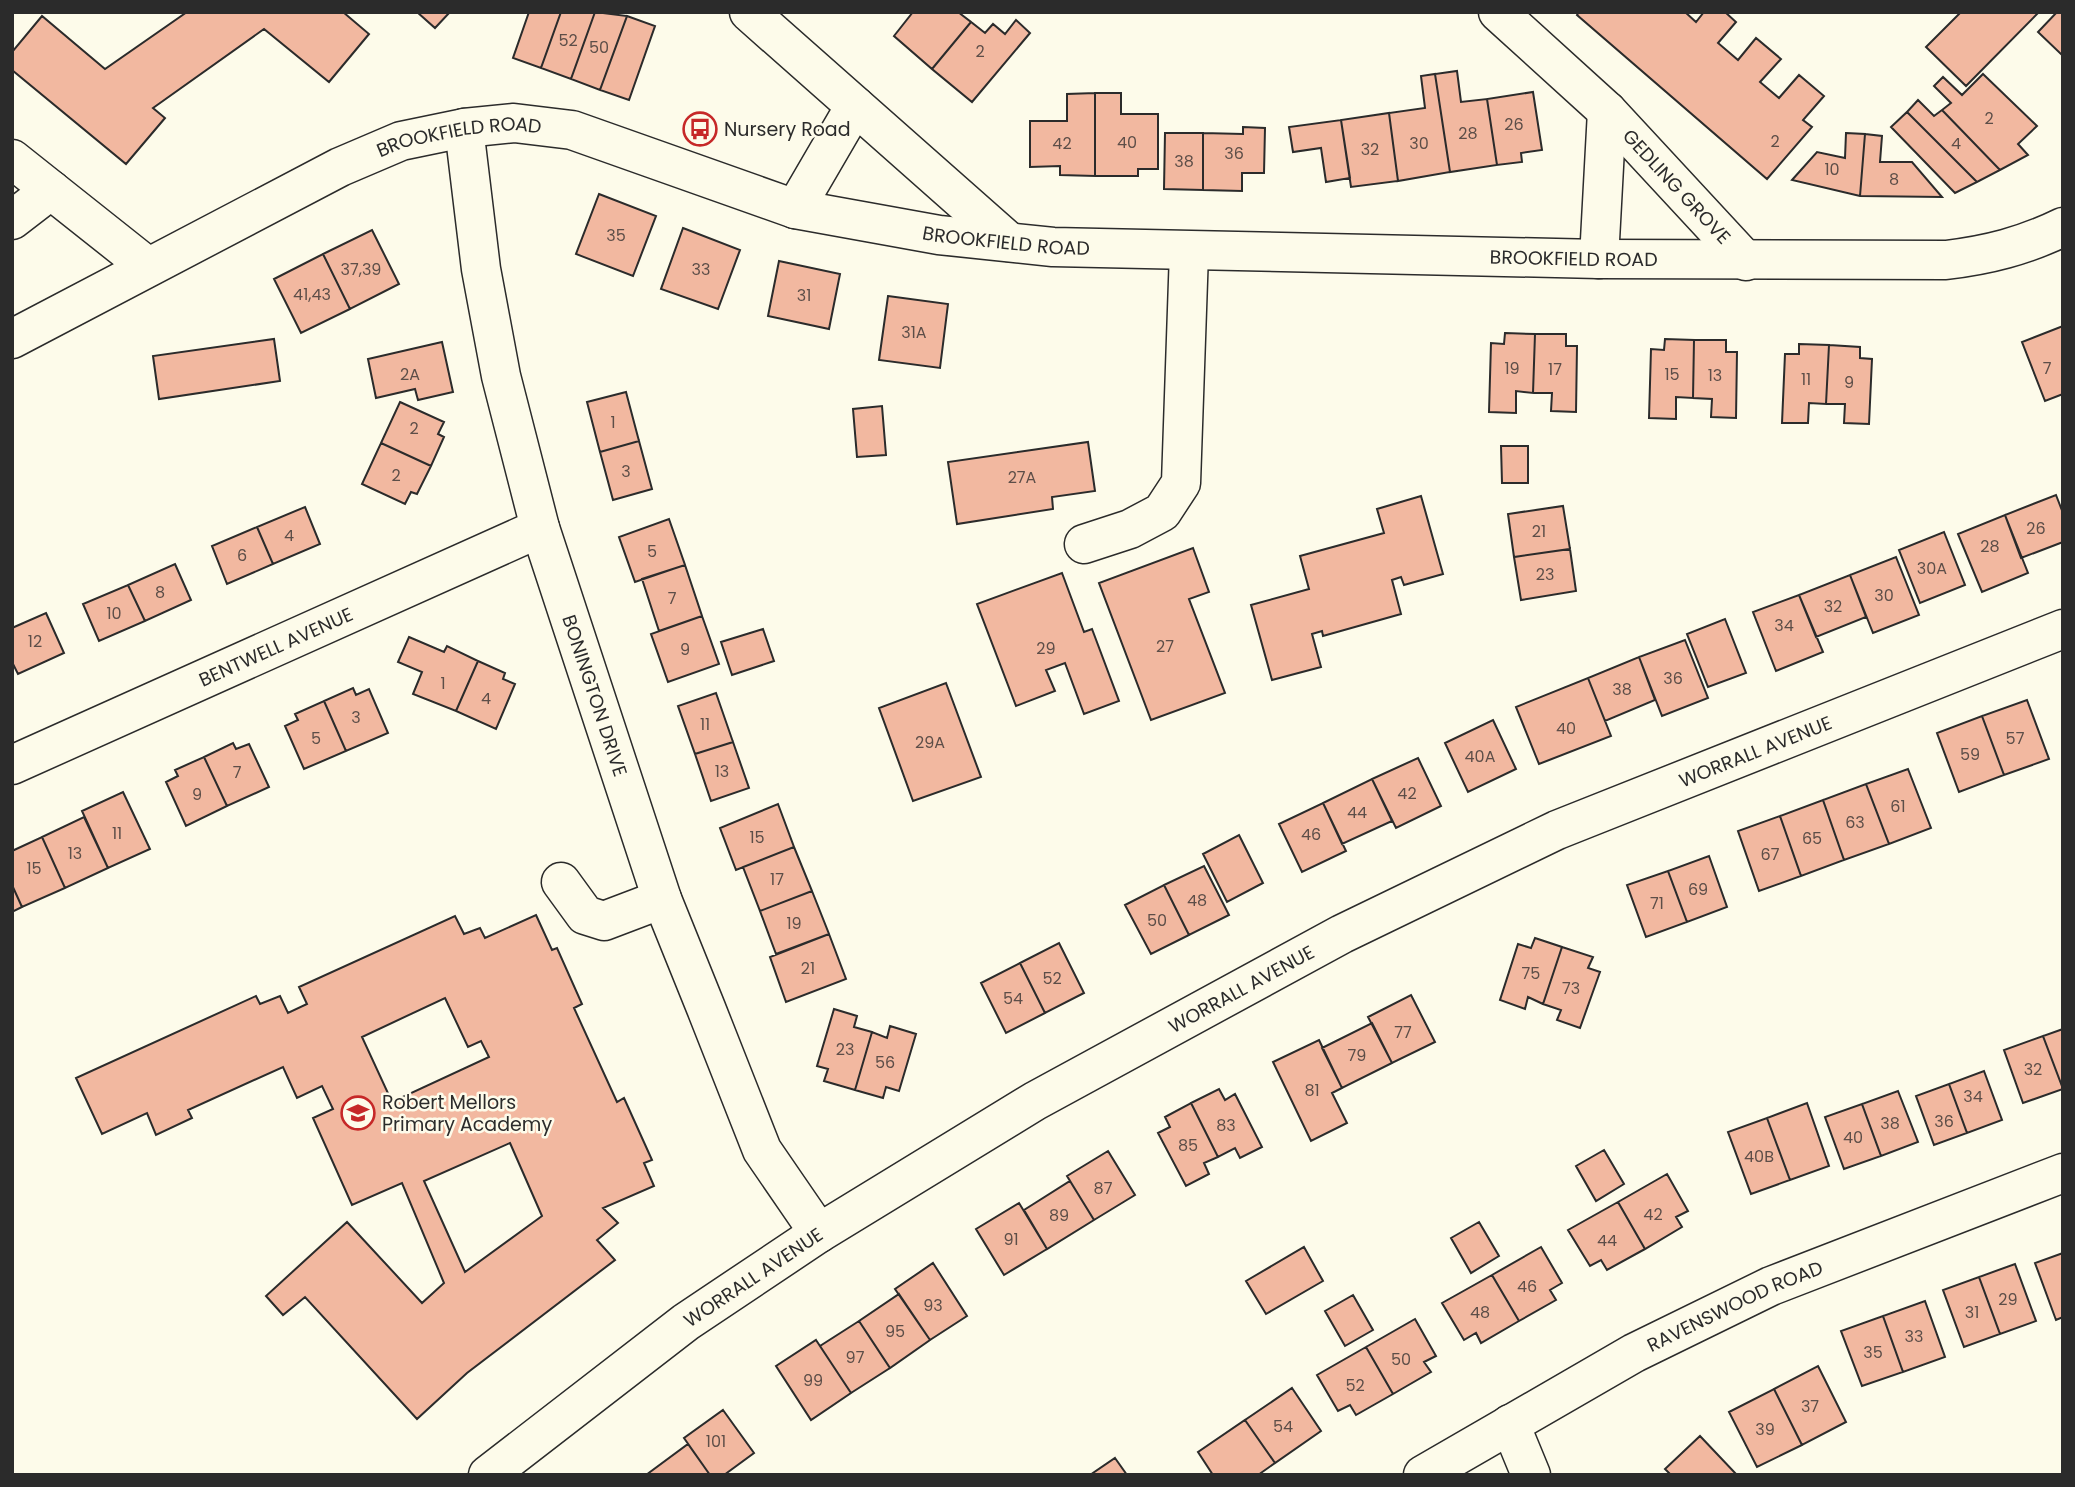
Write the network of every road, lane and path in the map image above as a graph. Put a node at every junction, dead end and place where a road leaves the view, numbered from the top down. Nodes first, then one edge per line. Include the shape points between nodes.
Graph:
1 (749, 12) edge
2 (1498, 12) edge
3 (855, 106) junction
4 (1607, 111) junction
5 (464, 128) junction
6 (12, 159) edge
7 (51, 190) junction
8 (794, 209) junction
9 (12, 220) edge
10 (2063, 228) edge
11 (1009, 242) junction
12 (1189, 252) junction
13 (1600, 259) junction
14 (1746, 261) junction
15 (148, 267) junction
16 (12, 339) edge
17 (540, 528) junction
18 (1084, 544) dead end
19 (2063, 629) edge
20 (12, 765) edge
21 (561, 882) dead end
22 (663, 898) junction
23 (2063, 1173) edge
24 (819, 1233) junction
25 (1510, 1424) junction
26 (488, 1475) edge
27 (1423, 1475) edge
28 (1531, 1475) edge

1 - 3 street
2 - 4 street, GEDLING GROVE
3 - 8 street
3 - 11 street
4 - 13 street, GEDLING GROVE
4 - 14 street, GEDLING GROVE
5 - 8 street, BROOKFIELD ROAD via 514,123 572,130
5 - 15 street, BROOKFIELD ROAD via 401,141 340,167
5 - 17 street, BONINGTON DRIVE via 481,269 501,376
6 - 7 street
7 - 9 street
7 - 15 street
8 - 11 street, BROOKFIELD ROAD via 939,235
10 - 14 street, BROOKFIELD ROAD via 2029,244 1946,260
11 - 12 street, BROOKFIELD ROAD
12 - 13 street, BROOKFIELD ROAD
12 - 18 street via 1181,483 1162,512 1130,529
13 - 14 street, BROOKFIELD ROAD
15 - 16 street, BROOKFIELD ROAD
17 - 20 street, BENTWELL AVENUE
17 - 22 street, BONINGTON DRIVE
19 - 24 street, WORRALL AVENUE via 1557,830 1342,934 1035,1101
21 - 22 street via 585,915 604,921
22 - 24 street, BONINGTON DRIVE via 762,1150
23 - 25 street, RAVENSWOOD ROAD via 1771,1286 1634,1353
24 - 26 street, WORRALL AVENUE via 686,1322
25 - 27 street, RAVENSWOOD ROAD
25 - 28 street

